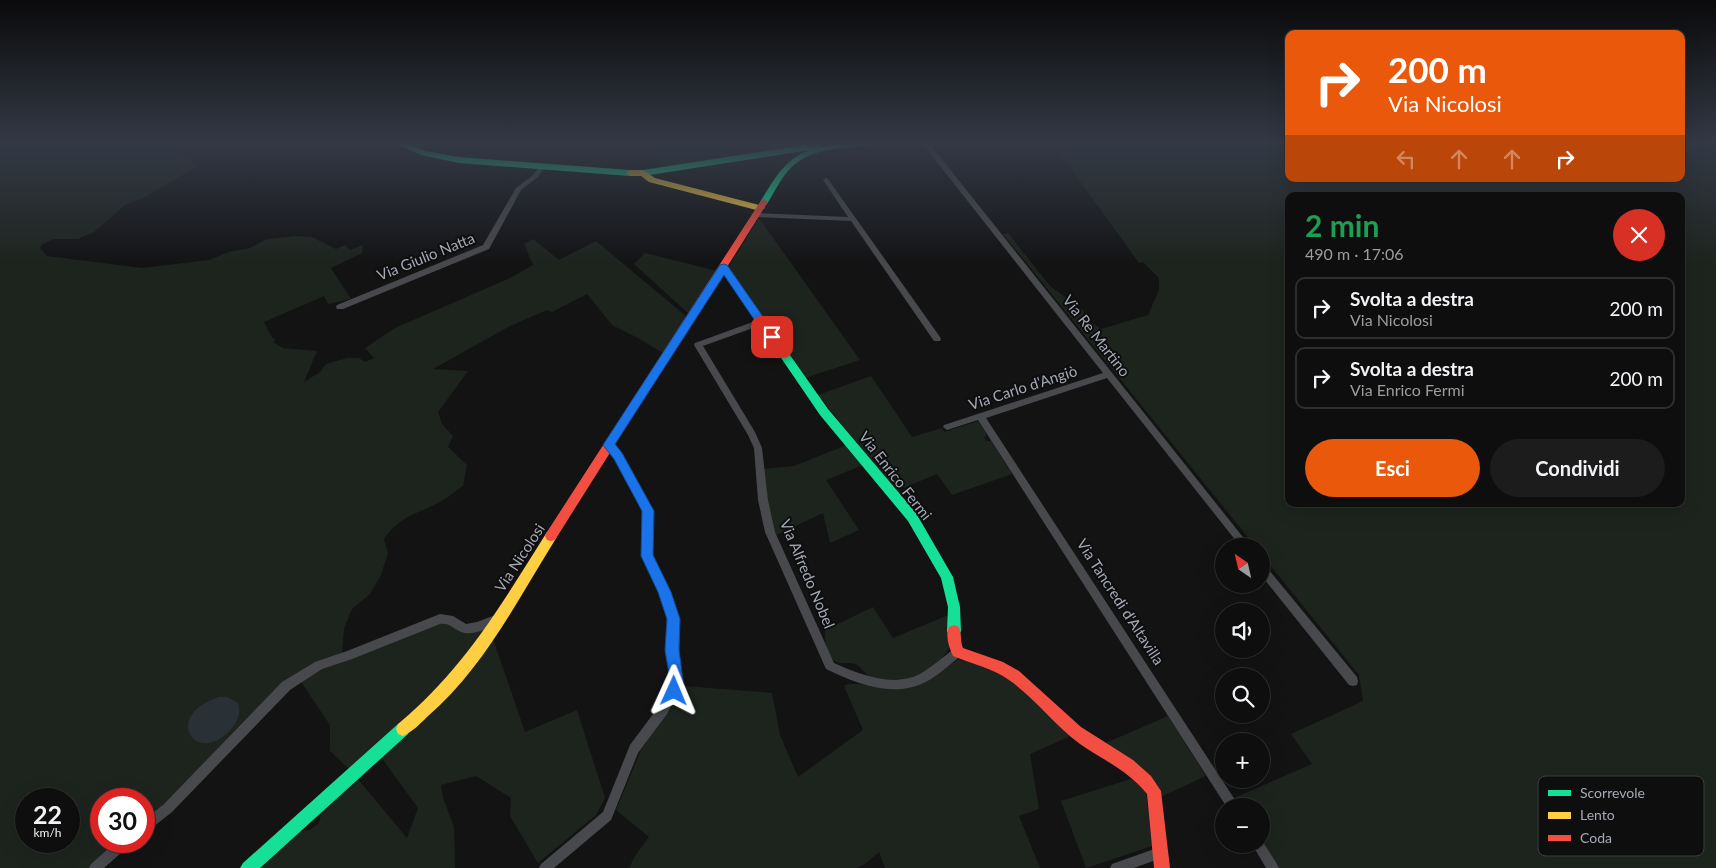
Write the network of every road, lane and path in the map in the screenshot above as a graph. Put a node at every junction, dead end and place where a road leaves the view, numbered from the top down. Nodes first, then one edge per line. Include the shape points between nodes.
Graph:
1 (526, 184) edge
2 (664, 184) edge
3 (776, 184) edge
4 (828, 184) edge
5 (957, 184) edge
6 (758, 211) junction
7 (853, 219) junction
8 (724, 268) junction
9 (340, 307) dead end
10 (761, 322) junction
11 (937, 339) dead end
12 (1108, 375) junction
13 (980, 416) junction
14 (947, 427) dead end
15 (609, 445) junction
16 (1239, 538) edge
17 (1270, 578) edge
18 (499, 618) junction
19 (958, 652) junction
20 (1353, 681) dead end
21 (1228, 798) edge
22 (155, 818) edge
23 (112, 853) edge
24 (1160, 853) junction
25 (1264, 853) edge
26 (95, 868) edge
27 (248, 868) edge
28 (545, 868) edge
29 (1116, 868) edge
30 (1162, 868) edge
31 (1273, 868) edge

1 - 9 street, Via Giulio Natta via 518,189 486,247
2 - 6 street
3 - 6 street, Via Nicolosi
4 - 7 street
5 - 12 street, Via Re Martino
6 - 7 street
6 - 8 street, Via Nicolosi
7 - 11 street
8 - 10 street, Via Enrico Fermi
8 - 15 street, Via Nicolosi
10 - 19 street, Via Enrico Fermi via 824,412 912,518 947,578 954,607 954,643
10 - 19 street, Via Alfredo Nobel via 698,346 758,448 770,532 830,666 858,679 897,684 917,680
12 - 13 street, Via Carlo d'Angiò
12 - 16 street, Via Re Martino
13 - 14 street, Via Carlo d'Angiò
13 - 21 street, Via Tancredi d'Altavilla
15 - 18 street, Via Nicolosi
15 - 28 street via 648,511 646,551 665,592 673,619 672,650 676,680 664,710 634,749 607,816
17 - 20 street
18 - 22 street via 469,629 448,618 440,619 307,672 286,686
18 - 27 street, Via Nicolosi via 460,674 440,696
19 - 24 street via 972,660 1003,669 1021,681 1085,740 1145,776 1154,791
23 - 26 street
24 - 29 street
24 - 30 street
25 - 31 street

